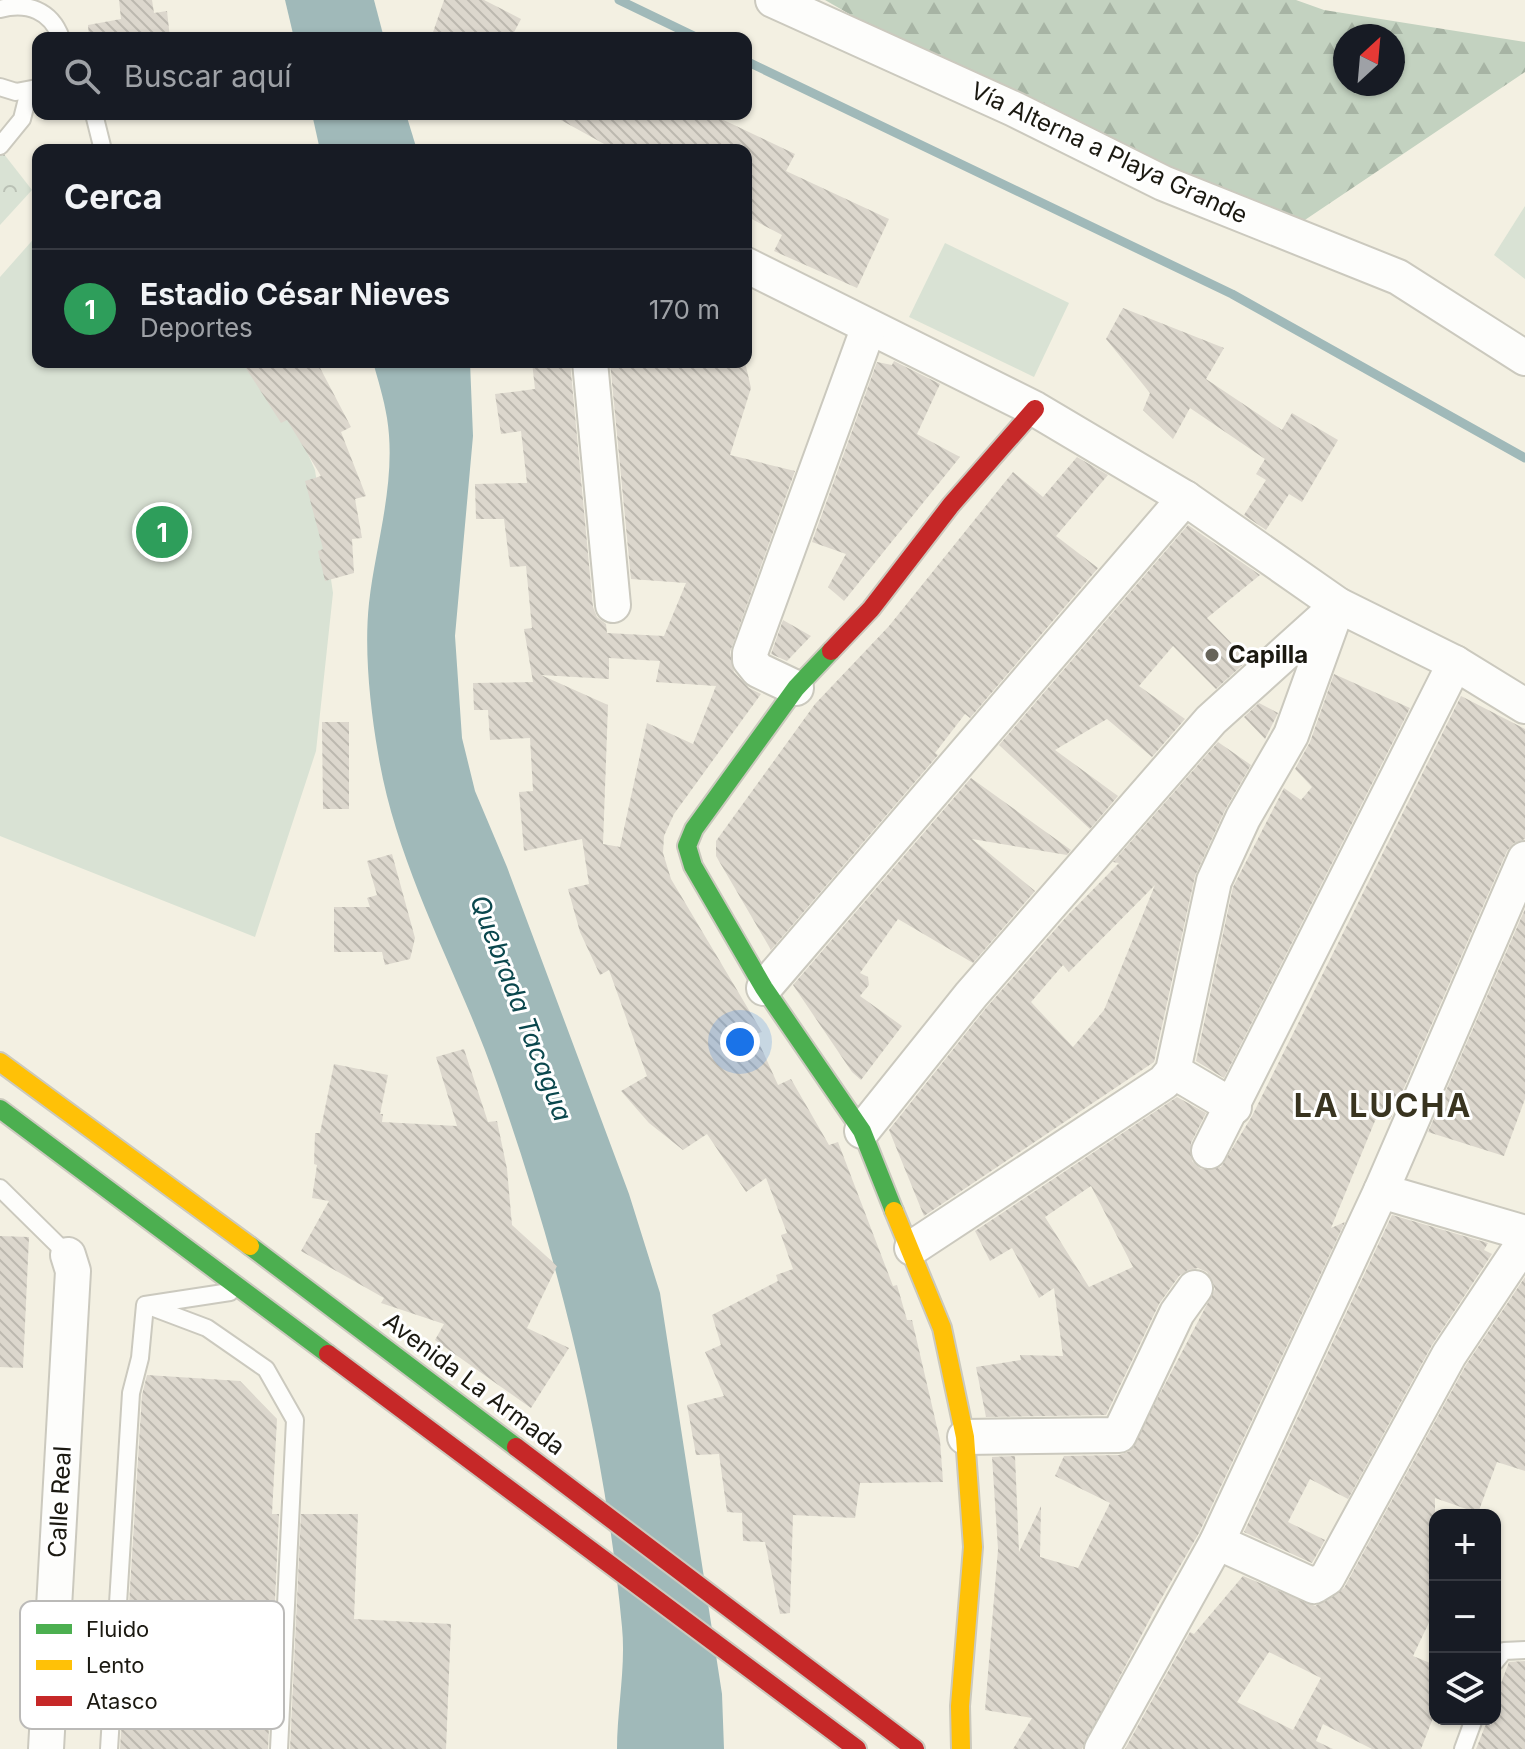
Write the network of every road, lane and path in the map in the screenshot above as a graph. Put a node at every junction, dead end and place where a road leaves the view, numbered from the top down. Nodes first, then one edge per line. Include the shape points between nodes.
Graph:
1 (773, 0) edge
2 (10, 5) edge
3 (58, 32) edge
4 (0, 87) edge
5 (32, 89) edge
6 (32, 92) edge
7 (96, 120) edge
8 (102, 144) edge
9 (0, 146) edge
10 (752, 268) edge
11 (868, 329) junction
12 (1525, 358) edge
13 (591, 368) edge
14 (1035, 409) junction
15 (1185, 498) junction
16 (613, 605) dead end
17 (1338, 605) junction
18 (1455, 663) junction
19 (796, 688) junction
20 (1525, 706) edge
21 (1525, 859) edge
22 (764, 988) junction
23 (0, 1062) edge
24 (1173, 1071) junction
25 (1234, 1107) junction
26 (0, 1109) edge
27 (862, 1131) junction
28 (1209, 1151) dead end
29 (0, 1188) edge
30 (1381, 1191) junction
31 (1525, 1233) edge
32 (1525, 1241) edge
33 (912, 1248) junction
34 (68, 1255) joint
35 (1195, 1288) dead end
36 (240, 1290) junction
37 (145, 1305) junction
38 (965, 1437) junction
39 (1217, 1542) junction
40 (54, 1601) edge
41 (118, 1601) edge
42 (284, 1646) edge
43 (1525, 1650) edge
44 (1501, 1655) edge
45 (1472, 1725) edge
46 (47, 1729) edge
47 (110, 1729) edge
48 (280, 1729) edge
49 (914, 1748) edge
50 (46, 1749) edge
51 (109, 1749) edge
52 (279, 1749) edge
53 (857, 1749) edge
54 (961, 1749) edge
55 (1102, 1749) edge
56 (1463, 1749) edge

1 - 12 street, Vía Alterna a Playa Grande via 1163,183 1398,277
2 - 3 lane via 42,12
4 - 5 lane
6 - 9 lane via 22,119
7 - 8 lane
10 - 11 street
11 - 14 street
11 - 19 street via 750,653 758,670
13 - 16 street
14 - 15 street
14 - 19 main road via 951,505 871,609
15 - 17 street
15 - 22 street
17 - 18 street
17 - 24 street via 1291,735 1214,881
17 - 27 street via 1211,720 971,995
18 - 20 street
18 - 25 street
19 - 22 main road via 687,846 693,866
21 - 30 street
22 - 27 main road
23 - 49 main road, Avenida La Armada
24 - 25 street
24 - 33 street via 1164,1082
25 - 28 street
26 - 36 main road
27 - 33 main road
29 - 34 lane
30 - 31 street
30 - 39 street
32 - 39 street via 1449,1355 1327,1578 1314,1586 1298,1581
33 - 38 main road via 942,1328
34 - 40 street, Calle Real via 73,1271
35 - 38 street via 1177,1313 1119,1435
36 - 37 lane
36 - 53 main road
37 - 41 lane via 131,1393
37 - 42 lane via 207,1328 266,1369 295,1420
38 - 54 main road via 973,1547
39 - 55 street
43 - 44 lane
45 - 56 lane
46 - 50 street, Calle Real
47 - 51 lane
48 - 52 lane

